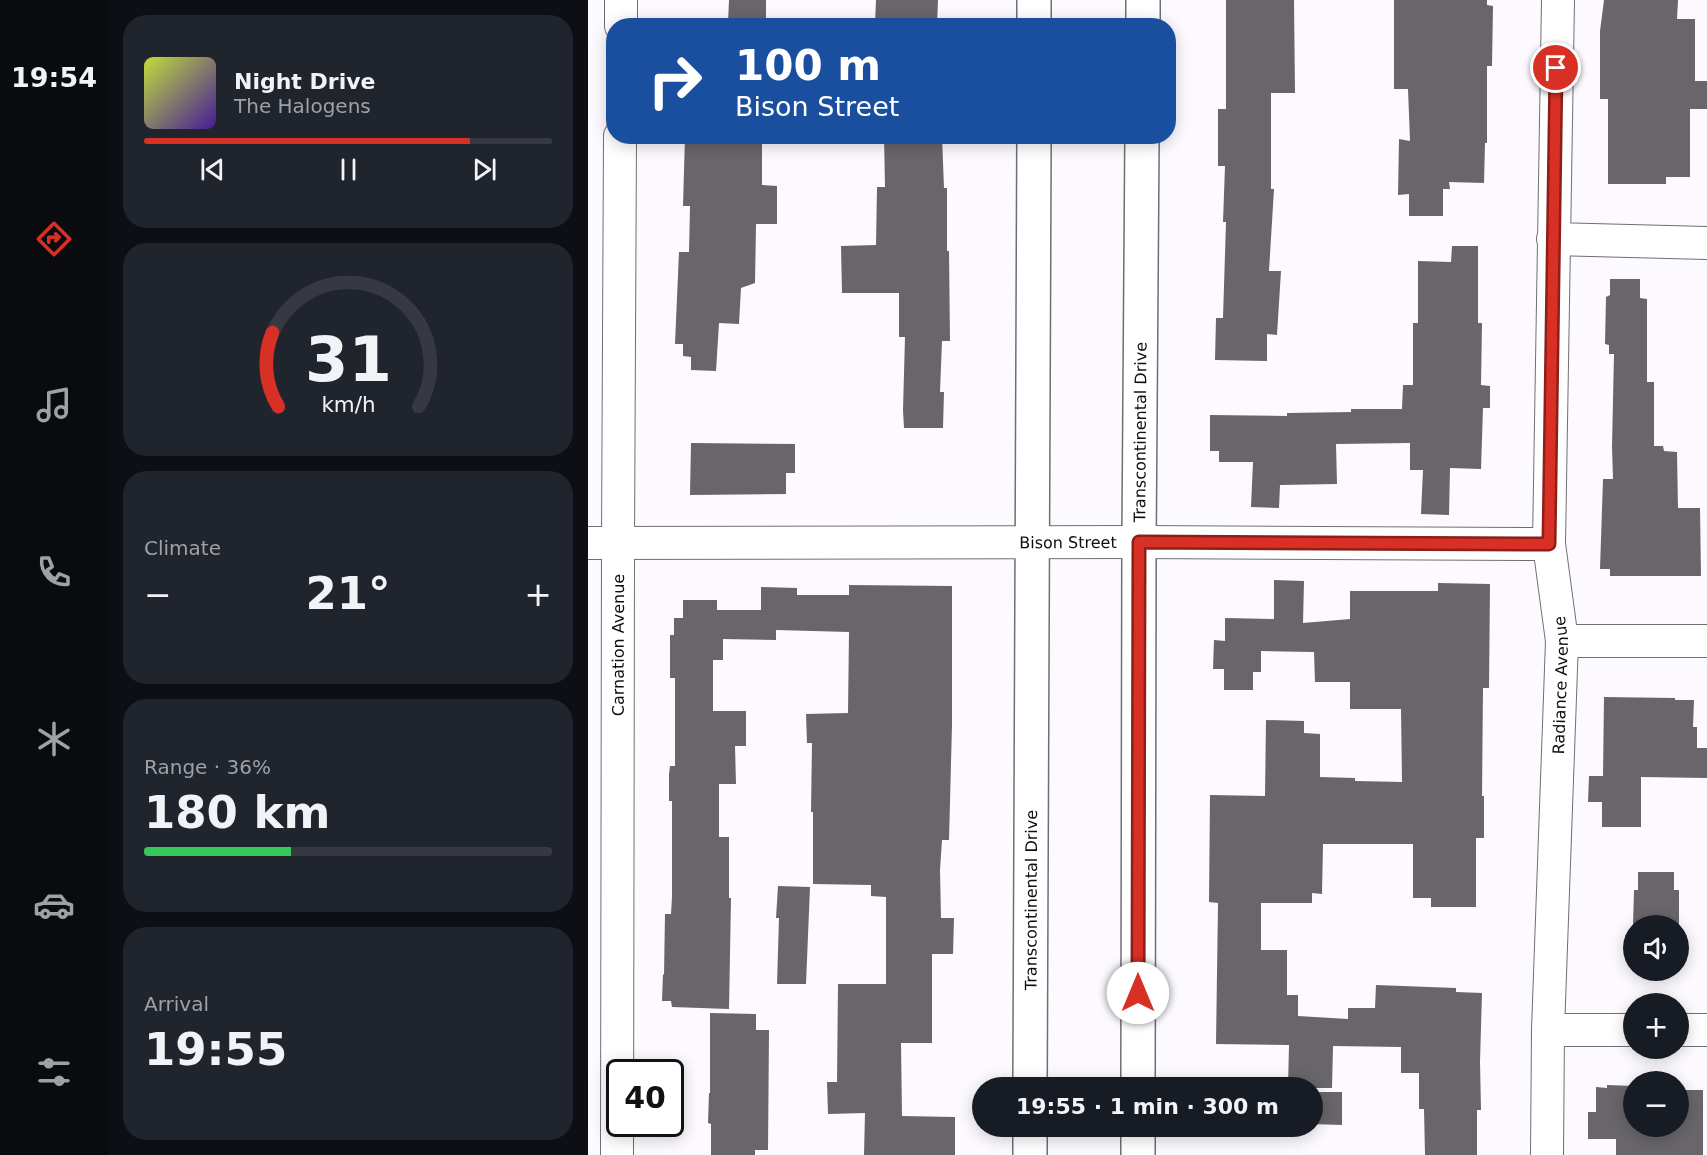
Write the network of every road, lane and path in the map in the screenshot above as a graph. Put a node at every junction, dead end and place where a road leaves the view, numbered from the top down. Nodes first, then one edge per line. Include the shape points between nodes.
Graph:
1 (621, 0) edge
2 (1035, 0) edge
3 (1143, 0) edge
4 (1558, 0) edge
5 (621, 18) edge
6 (1034, 18) edge
7 (1143, 18) edge
8 (620, 144) edge
9 (1034, 144) edge
10 (1142, 144) edge
11 (1553, 239) junction
12 (1707, 243) edge
13 (1032, 542) junction
14 (1139, 542) junction
15 (603, 543) edge
16 (1549, 544) junction
17 (1562, 641) junction
18 (1707, 641) edge
19 (1548, 1030) junction
20 (1623, 1030) edge
21 (1689, 1030) edge
22 (1707, 1030) edge
23 (1030, 1077) edge
24 (1138, 1077) edge
25 (1030, 1137) edge
26 (1138, 1137) edge
27 (616, 1155) edge
28 (1030, 1155) edge
29 (1138, 1155) edge
30 (1547, 1155) edge

1 - 5 street
2 - 6 street
3 - 7 street
4 - 11 street, Radiance Avenue
8 - 15 street, Carnation Avenue
9 - 13 street, Transcontinental Drive
10 - 14 street, Transcontinental Drive
11 - 12 street
11 - 16 street, Radiance Avenue
13 - 14 street, Bison Street
13 - 15 street, Bison Street
13 - 23 street, Transcontinental Drive
14 - 16 street, Bison Street
14 - 24 street, Transcontinental Drive
15 - 27 street, Carnation Avenue
16 - 17 street, Radiance Avenue
17 - 18 street
17 - 19 street, Radiance Avenue
19 - 20 street
19 - 30 street, Radiance Avenue
21 - 22 street
25 - 28 street
26 - 29 street

